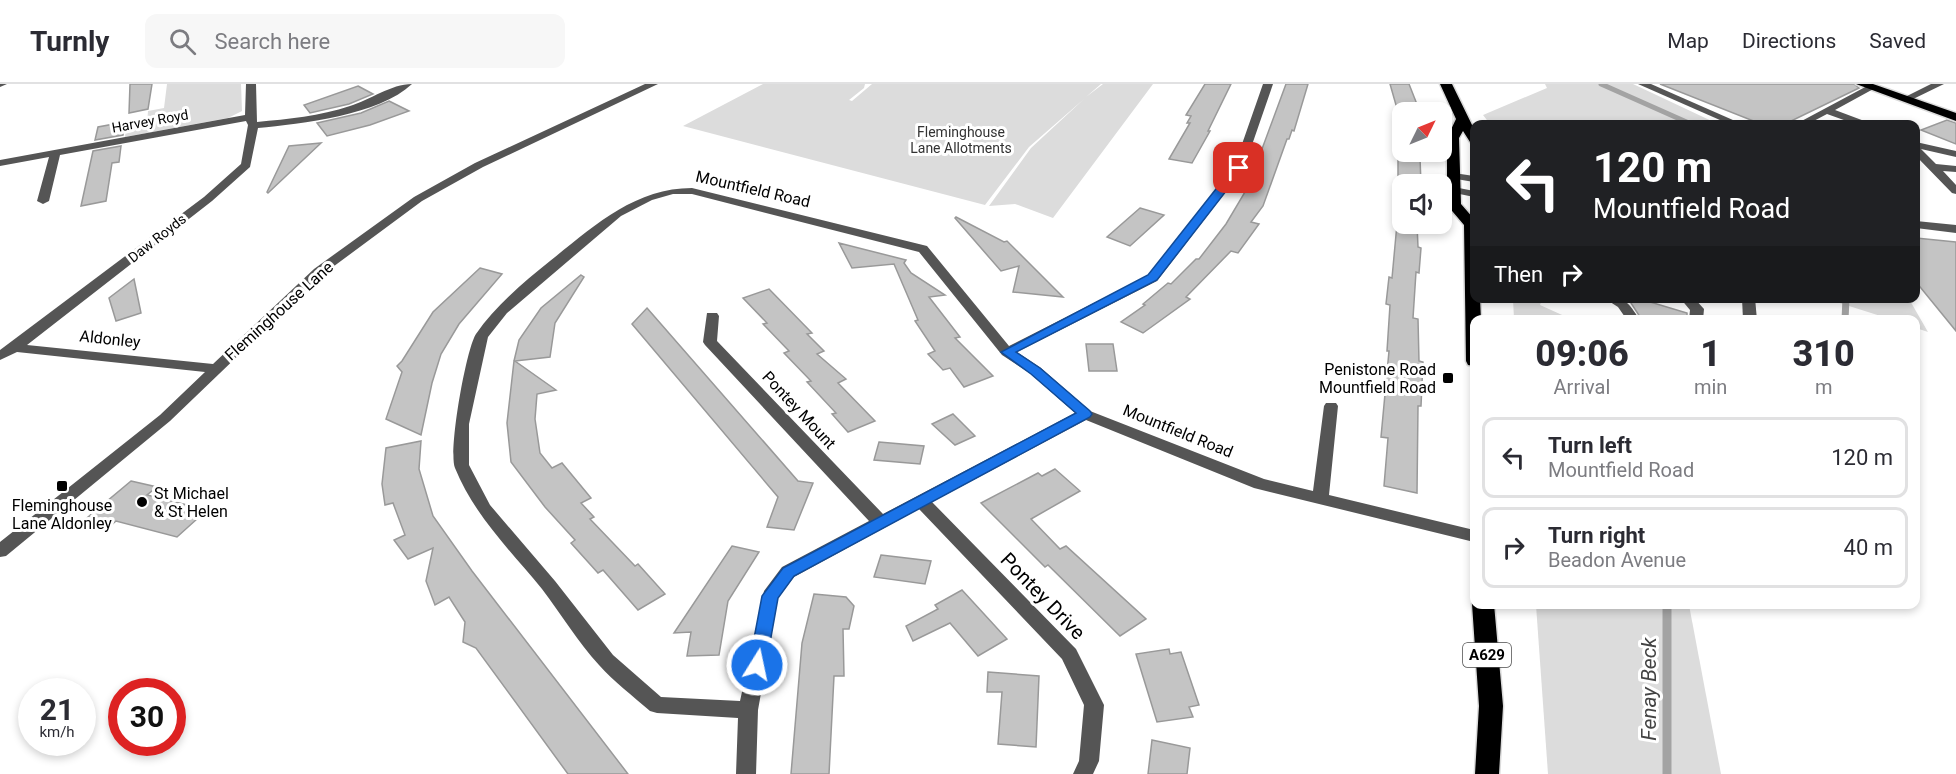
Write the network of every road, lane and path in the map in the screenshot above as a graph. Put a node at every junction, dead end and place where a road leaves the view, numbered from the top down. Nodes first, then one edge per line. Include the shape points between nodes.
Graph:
1 (251, 84) edge
2 (407, 84) edge
3 (653, 84) edge
4 (1268, 84) edge
5 (1446, 84) edge
6 (1643, 84) edge
7 (1939, 84) edge
8 (1867, 86) edge
9 (1906, 99) junction
10 (1828, 111) junction
11 (1956, 117) edge
12 (1462, 119) junction
13 (1728, 120) edge
14 (1809, 120) edge
15 (1852, 120) edge
16 (252, 121) junction
17 (1470, 132) edge
18 (1920, 146) edge
19 (55, 153) junction
20 (1920, 154) edge
21 (1956, 154) edge
22 (0, 164) edge
23 (1933, 168) junction
24 (1956, 169) edge
25 (1470, 180) edge
26 (1454, 183) junction
27 (1956, 191) edge
28 (1470, 192) edge
29 (43, 201) dead end
30 (1470, 218) edge
31 (1920, 225) edge
32 (1956, 229) edge
33 (1621, 303) edge
34 (1631, 315) edge
35 (712, 316) dead end
36 (7, 346) edge
37 (1007, 352) junction
38 (0, 356) edge
39 (217, 369) junction
40 (1331, 406) dead end
41 (1085, 414) junction
42 (1320, 499) junction
43 (922, 502) junction
44 (880, 522) junction
45 (1470, 535) edge
46 (0, 551) edge
47 (1483, 609) edge
48 (748, 710) junction
49 (746, 774) edge
50 (1083, 774) edge
51 (1487, 774) edge

1 - 16 street, Daw Royds
2 - 16 street, Harvey Royd via 346,112 298,121
3 - 39 street, Fleminghouse Lane via 479,165 418,199 318,272
4 - 37 street via 1239,168 1152,278
5 - 12 highway
6 - 13 street
7 - 9 street
8 - 9 highway
8 - 10 street
9 - 11 highway
10 - 14 street
10 - 15 street
12 - 17 highway
12 - 26 highway via 1453,138
16 - 19 street, Harvey Royd
16 - 36 street, Daw Royds via 246,165 208,199
18 - 21 street
19 - 22 street, Harvey Royd
19 - 29 street
20 - 23 street
23 - 24 street
23 - 27 street
25 - 26 street
26 - 28 street
26 - 30 highway via 1454,205
31 - 32 street
33 - 34 street
35 - 44 street, Pontey Mount via 710,342
36 - 38 street, Daw Royds
36 - 39 street, Aldonley
37 - 41 street, Mountfield Road via 1036,371
37 - 48 street, Mountfield Road via 923,249 692,191 672,191 648,198 617,214 502,310 481,337 462,423 461,465 484,508 606,660 657,705
39 - 46 street, Fleminghouse Lane via 165,418
40 - 42 street
41 - 42 street, Mountfield Road via 1260,484
41 - 43 street
42 - 45 street, Mountfield Road
43 - 44 street
43 - 50 street, Pontey Drive via 1069,654 1094,705 1089,761
44 - 48 street via 788,572 770,596
47 - 51 highway, A629 via 1491,706
48 - 49 street

